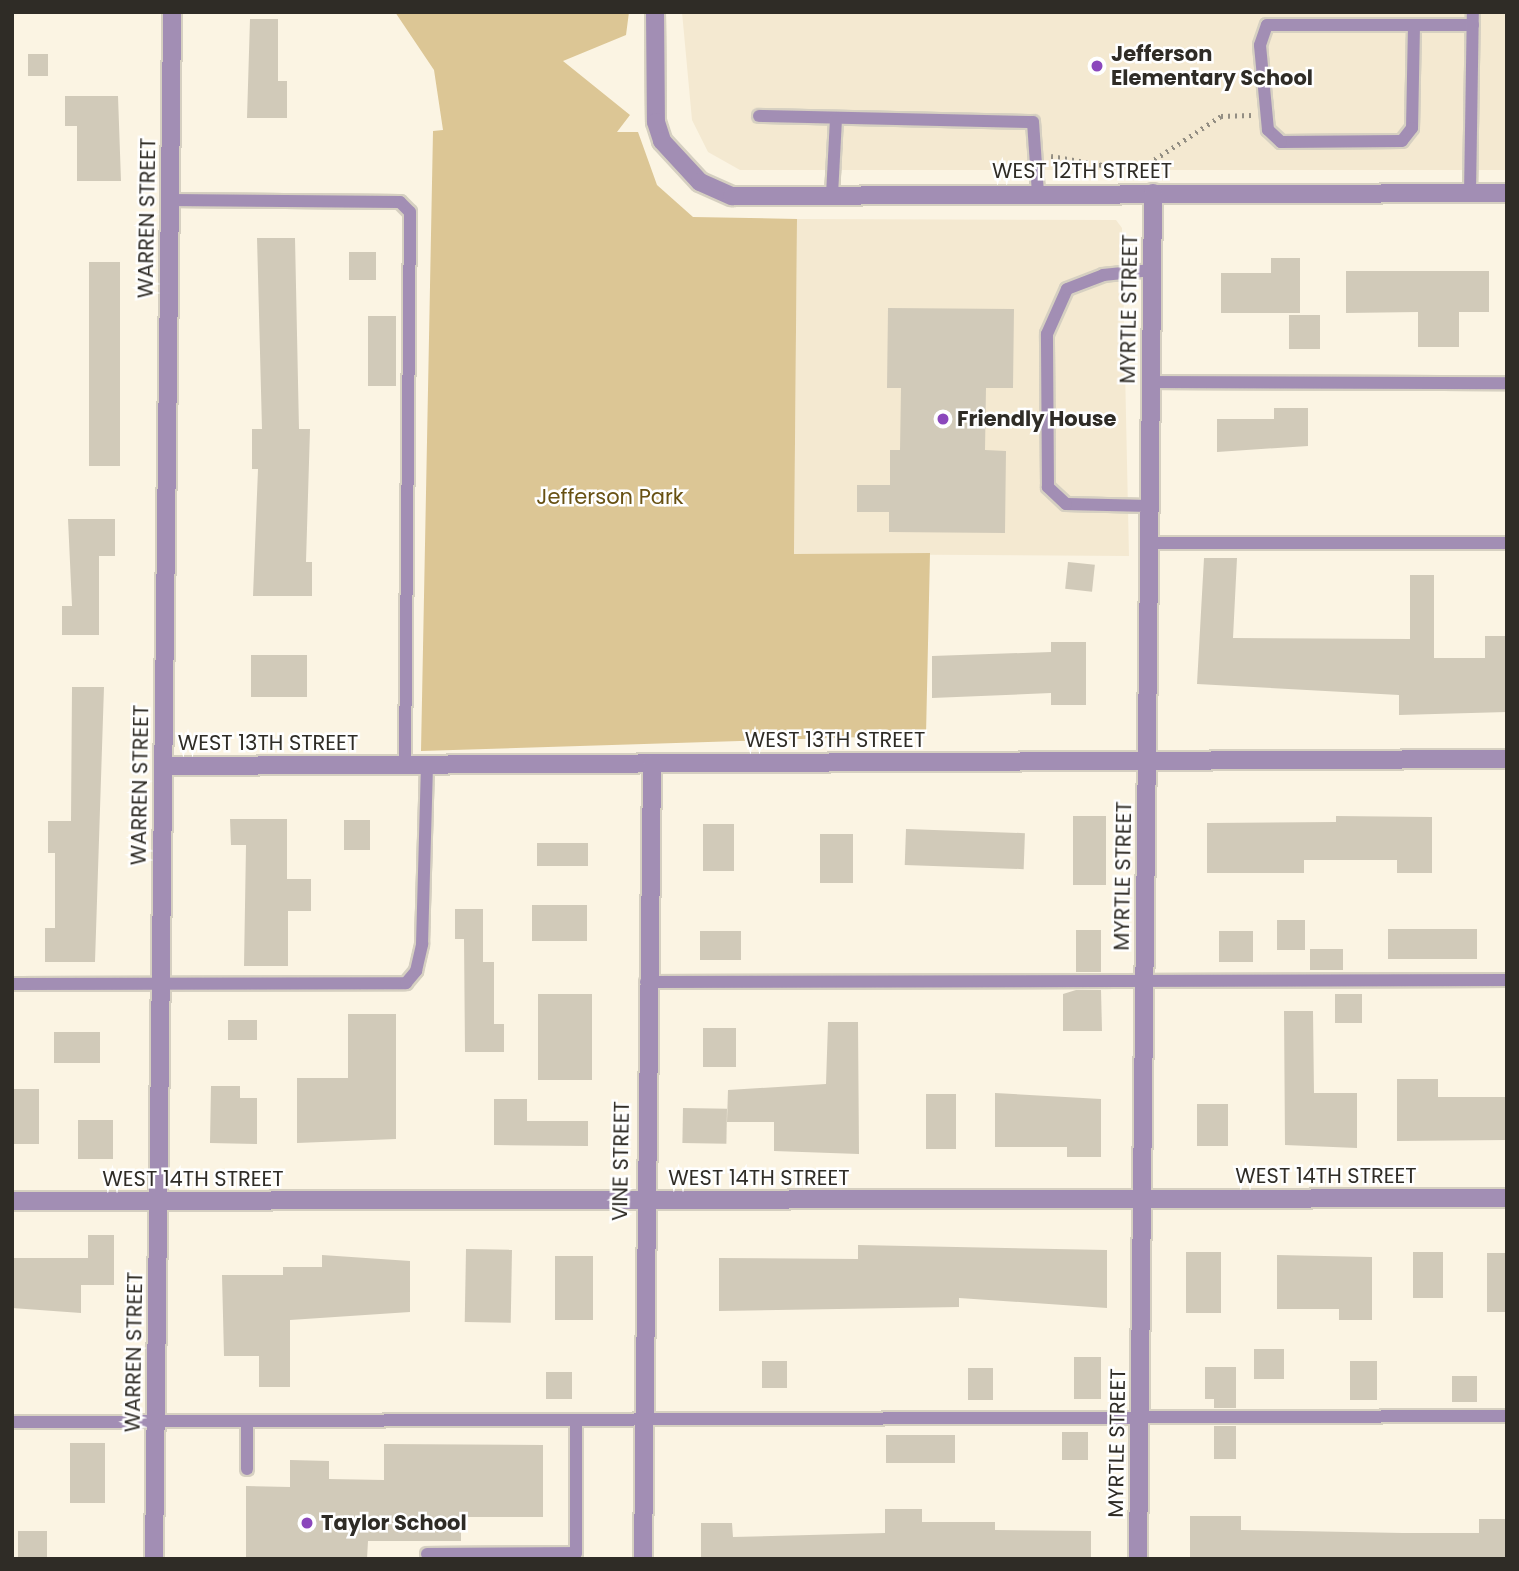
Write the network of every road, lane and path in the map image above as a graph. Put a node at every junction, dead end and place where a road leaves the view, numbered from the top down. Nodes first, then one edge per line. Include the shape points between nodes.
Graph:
1 (172, 12) edge
2 (654, 12) edge
3 (1473, 19) edge
4 (1414, 25) junction
5 (1267, 115) junction
6 (759, 116) dead end
7 (836, 118) junction
8 (1036, 156) junction
9 (1038, 193) junction
10 (1153, 193) junction
11 (1470, 193) junction
12 (1507, 193) edge
13 (832, 195) junction
14 (169, 200) junction
15 (1152, 270) junction
16 (1151, 382) junction
17 (1507, 383) edge
18 (1149, 506) junction
19 (1149, 543) junction
20 (1507, 543) edge
21 (1507, 759) edge
22 (1147, 761) junction
23 (652, 764) junction
24 (405, 765) junction
25 (427, 765) junction
26 (163, 766) junction
27 (1507, 980) edge
28 (1144, 981) junction
29 (646, 982) junction
30 (161, 983) junction
31 (12, 984) edge
32 (1507, 1198) edge
33 (1142, 1200) junction
34 (12, 1201) edge
35 (644, 1201) junction
36 (159, 1202) junction
37 (1507, 1416) edge
38 (1140, 1418) junction
39 (641, 1419) junction
40 (576, 1420) junction
41 (247, 1421) junction
42 (12, 1422) edge
43 (156, 1422) junction
44 (247, 1469) dead end
45 (428, 1553) dead end
46 (154, 1559) edge
47 (643, 1559) edge
48 (1138, 1559) edge

1 - 14 street, WARREN STREET
2 - 13 street, WEST 12TH STREET via 656,122 672,154 700,182 732,195
3 - 4 lane
3 - 11 lane
4 - 5 lane via 1267,25 1260,45
4 - 5 lane via 1412,128 1402,141 1281,142 1268,130
5 - 8 path via 1221,116 1137,171 1080,156
6 - 7 lane
7 - 8 lane via 1033,122
7 - 13 lane
8 - 9 lane
9 - 10 street, WEST 12TH STREET
9 - 13 street, WEST 12TH STREET
10 - 11 street, WEST 12TH STREET
10 - 15 street, MYRTLE STREET
11 - 12 street, WEST 12TH STREET
14 - 24 lane via 400,202 410,212
14 - 26 street, WARREN STREET
15 - 16 street, MYRTLE STREET
15 - 18 lane via 1103,275 1067,289 1046,334 1048,487 1066,504
16 - 17 lane
16 - 18 street, MYRTLE STREET
18 - 19 street, MYRTLE STREET
19 - 20 lane
19 - 22 street, MYRTLE STREET
21 - 22 street, WEST 13TH STREET
22 - 23 street, WEST 13TH STREET
22 - 28 street, MYRTLE STREET
23 - 25 street, WEST 13TH STREET
23 - 29 street, VINE STREET
24 - 25 street, WEST 13TH STREET
24 - 26 street, WEST 13TH STREET
25 - 30 lane via 422,944 416,971 406,983
26 - 30 street, WARREN STREET
27 - 28 lane
28 - 29 lane
28 - 33 street, MYRTLE STREET
29 - 35 street, VINE STREET
30 - 31 lane
30 - 36 street, WARREN STREET
32 - 33 street, WEST 14TH STREET
33 - 35 street, WEST 14TH STREET
33 - 38 street, MYRTLE STREET
34 - 36 street, WEST 14TH STREET
35 - 36 street, WEST 14TH STREET
35 - 39 street, VINE STREET
36 - 43 street, WARREN STREET
37 - 38 lane
38 - 39 lane
38 - 48 street, MYRTLE STREET
39 - 40 lane
39 - 47 street, VINE STREET
40 - 41 lane
40 - 45 lane via 576,1553
41 - 43 lane
41 - 44 lane
42 - 43 lane
43 - 46 street, WARREN STREET

